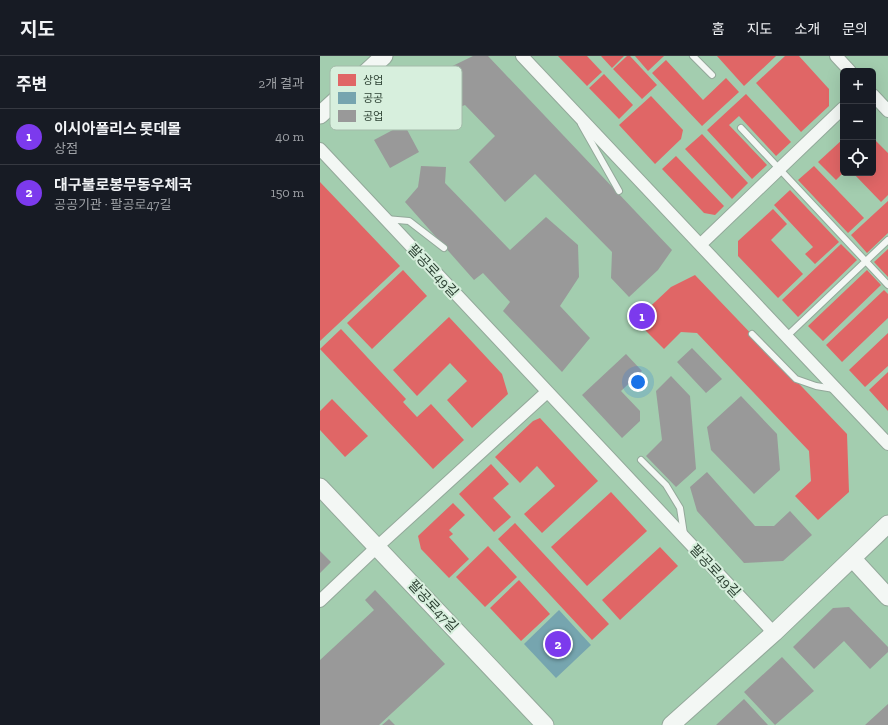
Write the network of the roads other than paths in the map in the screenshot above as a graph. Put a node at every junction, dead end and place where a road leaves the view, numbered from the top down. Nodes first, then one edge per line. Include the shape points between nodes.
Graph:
1 (384, 56) edge
2 (522, 56) edge
3 (693, 56) edge
4 (836, 56) edge
5 (373, 66) edge
6 (847, 68) edge
7 (712, 75) dead end
8 (876, 98) edge
9 (330, 106) edge
10 (572, 109) junction
11 (840, 111) edge
12 (888, 111) edge
13 (320, 115) edge
14 (740, 128) dead end
15 (320, 149) edge
16 (780, 169) junction
17 (619, 191) dead end
18 (385, 219) junction
19 (888, 240) edge
20 (701, 244) junction
21 (444, 248) dead end
22 (866, 261) junction
23 (888, 285) edge
24 (752, 334) dead end
25 (787, 336) junction
26 (837, 390) junction
27 (547, 392) junction
28 (888, 444) edge
29 (641, 460) dead end
30 (320, 487) edge
31 (888, 524) edge
32 (685, 539) junction
33 (377, 547) junction
34 (853, 559) junction
35 (888, 597) edge
36 (320, 601) edge
37 (774, 633) junction
38 (545, 725) edge
39 (671, 725) edge

1 - 5 street
2 - 10 street
3 - 7 lane
4 - 6 street
8 - 12 street
9 - 13 street
10 - 17 lane
10 - 20 street
11 - 16 street
14 - 16 lane
15 - 18 street, 팔공로49길
16 - 20 street
16 - 22 lane
18 - 21 lane via 409,222
18 - 27 street, 팔공로49길
19 - 22 lane
20 - 25 street
22 - 23 lane
22 - 25 lane
24 - 26 lane via 796,379
25 - 26 street
26 - 28 street
27 - 32 street, 팔공로49길
27 - 33 street
29 - 32 lane via 666,485 680,508
30 - 33 street, 팔공로47길
31 - 34 street
32 - 37 street, 팔공로49길
33 - 36 street
33 - 38 street, 팔공로47길
34 - 35 street
34 - 37 street
37 - 39 street

